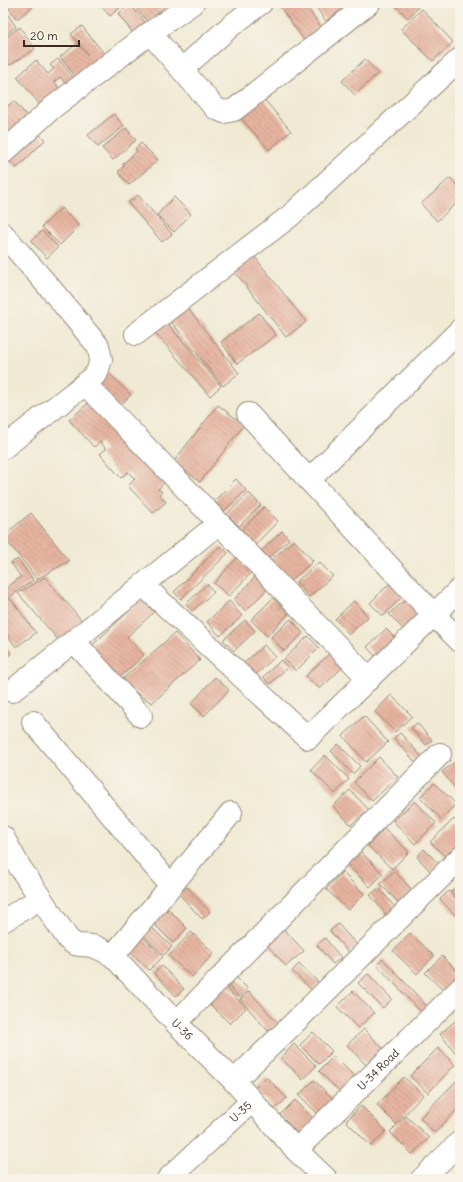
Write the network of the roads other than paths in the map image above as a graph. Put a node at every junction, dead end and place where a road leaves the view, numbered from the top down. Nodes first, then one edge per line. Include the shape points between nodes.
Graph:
1 (193, 3) edge
2 (261, 3) edge
3 (369, 3) edge
4 (150, 33) junction
5 (460, 59) edge
6 (182, 69) junction
7 (3, 153) edge
8 (3, 234) edge
9 (460, 330) edge
10 (136, 334) dead end
11 (85, 384) junction
12 (248, 414) dead end
13 (3, 448) edge
14 (309, 480) junction
15 (218, 524) junction
16 (143, 585) junction
17 (460, 589) edge
18 (434, 615) junction
19 (74, 641) junction
20 (460, 641) edge
21 (368, 679) junction
22 (12, 691) dead end
23 (141, 716) dead end
24 (33, 722) dead end
25 (440, 754) dead end
26 (231, 813) dead end
27 (3, 837) edge
28 (460, 858) edge
29 (171, 886) junction
30 (41, 898) junction
31 (3, 922) edge
32 (113, 956) junction
33 (460, 989) edge
34 (176, 1023) junction
35 (234, 1081) junction
36 (252, 1101) junction
37 (460, 1142) edge
38 (296, 1150) junction
39 (168, 1179) edge
40 (326, 1179) edge
41 (422, 1179) edge

1 - 4 street
2 - 6 street
3 - 6 street via 234,110 224,112 215,108
4 - 6 street
4 - 7 street via 52,108
5 - 10 street via 290,216
8 - 11 street via 98,346 101,359 97,373
9 - 14 street
11 - 13 street
11 - 15 street
12 - 14 street
14 - 18 street
15 - 16 street
15 - 21 street
16 - 19 street
16 - 21 street via 308,738
17 - 18 street
18 - 20 street
18 - 21 street
19 - 22 street
19 - 23 street
24 - 29 street
25 - 34 street
26 - 29 street
27 - 30 street
28 - 35 street
29 - 32 street
30 - 31 street
30 - 32 street via 68,939 80,946 91,946
32 - 34 street, U-36
33 - 38 street, U-34 Road
34 - 35 street, U-36
35 - 36 street, U-36
36 - 38 street, U-35
36 - 39 street, U-35
37 - 41 street
38 - 40 street, U-35

